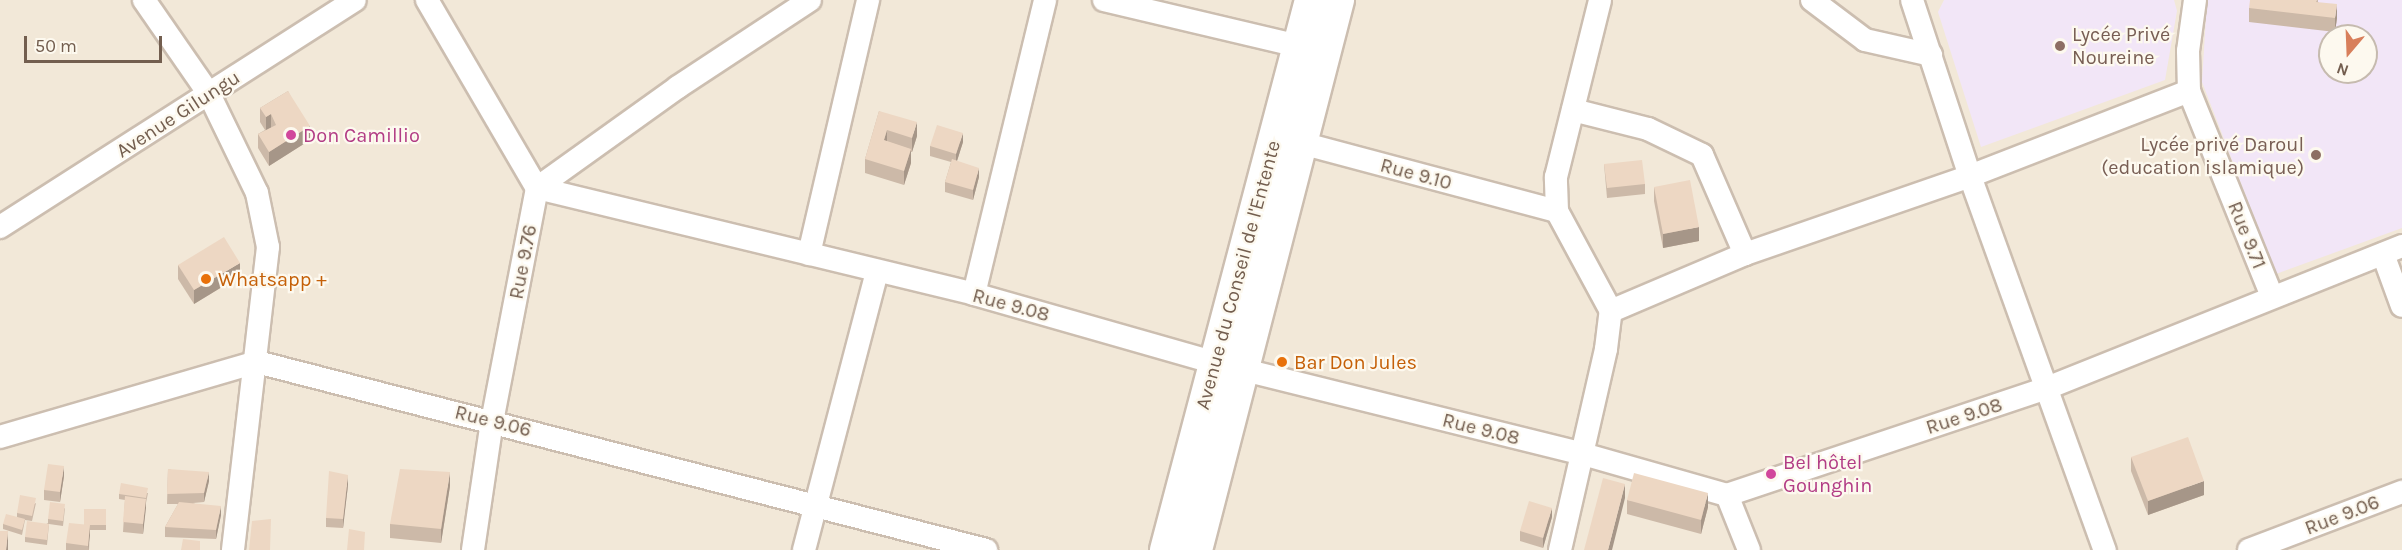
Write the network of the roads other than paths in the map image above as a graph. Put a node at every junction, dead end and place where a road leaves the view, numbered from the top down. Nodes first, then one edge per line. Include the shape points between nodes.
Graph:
1 (144, 0) edge
2 (355, 0) edge
3 (427, 0) edge
4 (810, 0) edge
5 (868, 0) edge
6 (1046, 0) edge
7 (1104, 0) edge
8 (1311, 0) edge
9 (1338, 0) edge
10 (1599, 0) edge
11 (1812, 0) edge
12 (1912, 0) edge
13 (2195, 0) edge
14 (1312, 49) junction
15 (1931, 55) junction
16 (2189, 91) junction
17 (209, 94) junction
18 (1573, 110) junction
19 (1287, 140) junction
20 (1970, 176) junction
21 (537, 188) junction
22 (1557, 211) junction
23 (0, 227) edge
24 (2392, 250) edge
25 (809, 254) junction
26 (1745, 254) junction
27 (877, 272) junction
28 (974, 294) junction
29 (2272, 296) junction
30 (2402, 306) edge
31 (1611, 311) junction
32 (257, 362) junction
33 (1228, 366) junction
34 (2047, 388) junction
35 (492, 421) junction
36 (0, 437) edge
37 (1583, 454) junction
38 (2402, 492) edge
39 (1727, 495) junction
40 (815, 506) junction
41 (233, 550) edge
42 (473, 550) edge
43 (804, 550) edge
44 (987, 550) edge
45 (1166, 550) edge
46 (1196, 550) edge
47 (1560, 550) edge
48 (1749, 550) edge
49 (2105, 550) edge
50 (2249, 550) edge

1 - 17 street
2 - 17 street, Avenue Gilungu
3 - 21 street
4 - 21 street via 678,87
5 - 25 street
6 - 28 street
7 - 14 street
8 - 14 street, Avenue du Conseil de l'Entente
9 - 14 street, Avenue du Conseil de l'Entente
10 - 18 street
11 - 15 street via 1865,40
12 - 15 street
13 - 16 street, Rue 9.71
14 - 19 street, Avenue du Conseil de l'Entente
15 - 20 street
16 - 20 street
16 - 29 street, Rue 9.71
17 - 23 street, Avenue Gilungu
17 - 32 street via 257,193 268,247
18 - 22 street via 1556,177
18 - 26 street via 1648,129 1702,155
19 - 22 street, Rue 9.10
19 - 33 street, Avenue du Conseil de l'Entente
20 - 26 street
20 - 34 street
21 - 25 street, Rue 9.08
21 - 35 street, Rue 9.76
22 - 31 street
24 - 29 street, Rue 9.08
24 - 30 street
25 - 27 street, Rue 9.08
26 - 31 street
27 - 28 street, Rue 9.08
27 - 40 street
28 - 33 street, Rue 9.08
29 - 34 street, Rue 9.08
31 - 37 street
32 - 35 street, Rue 9.06
32 - 36 street
32 - 41 street
33 - 37 street, Rue 9.08
33 - 45 street, Avenue du Conseil de l'Entente
33 - 46 street, Avenue du Conseil de l'Entente
34 - 39 street, Rue 9.08
34 - 49 street
35 - 40 street, Rue 9.06
35 - 42 street, Rue 9.76
37 - 39 street, Rue 9.08
37 - 47 street
38 - 50 street, Rue 9.06
39 - 48 street
40 - 43 street
40 - 44 street, Rue 9.06

